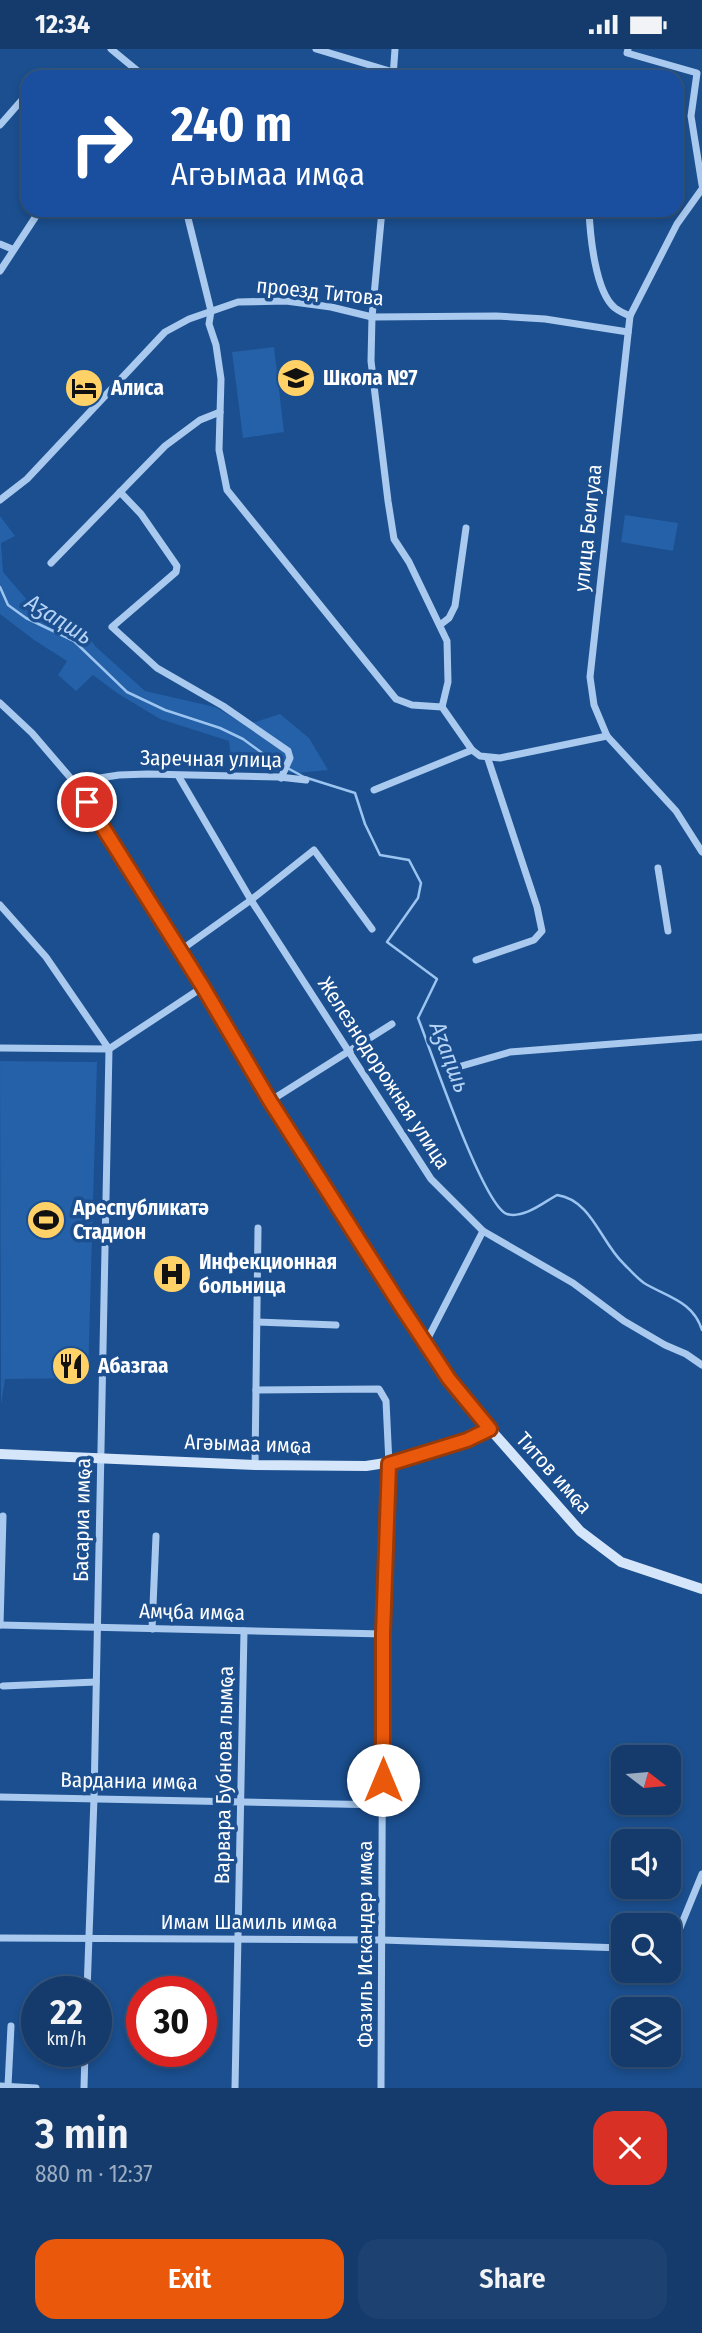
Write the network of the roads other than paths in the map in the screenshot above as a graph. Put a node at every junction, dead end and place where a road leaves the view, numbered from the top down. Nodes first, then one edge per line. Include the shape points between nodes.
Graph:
1 (111, 49) edge
2 (316, 49) edge
3 (395, 49) edge
4 (628, 49) edge
5 (136, 70) edge
6 (378, 70) edge
7 (393, 70) edge
8 (21, 101) edge
9 (0, 125) edge
10 (702, 187) edge
11 (683, 215) edge
12 (35, 217) edge
13 (188, 217) edge
14 (381, 217) edge
15 (589, 217) edge
16 (682, 217) edge
17 (0, 244) edge
18 (12, 249) junction
19 (0, 271) edge
20 (211, 311) junction
21 (630, 316) junction
22 (372, 317) junction
23 (628, 332) junction
24 (220, 412) junction
25 (120, 492) junction
26 (0, 500) edge
27 (466, 528) dead end
28 (51, 563) dead end
29 (440, 625) junction
30 (0, 703) edge
31 (442, 707) junction
32 (607, 736) junction
33 (472, 750) junction
34 (488, 759) junction
35 (282, 775) junction
36 (179, 777) junction
37 (306, 780) dead end
38 (74, 782) junction
39 (374, 790) dead end
40 (702, 852) edge
41 (658, 868) dead end
42 (251, 900) junction
43 (0, 905) edge
44 (372, 929) dead end
45 (668, 931) dead end
46 (181, 950) junction
47 (476, 960) dead end
48 (203, 987) junction
49 (392, 1024) dead end
50 (702, 1037) edge
51 (0, 1048) edge
52 (109, 1049) junction
53 (348, 1053) junction
54 (458, 1067) dead end
55 (270, 1101) junction
56 (258, 1228) dead end
57 (484, 1231) junction
58 (257, 1322) junction
59 (336, 1325) dead end
60 (425, 1344) junction
61 (702, 1365) edge
62 (256, 1390) junction
63 (490, 1429) junction
64 (0, 1454) edge
65 (101, 1458) junction
66 (389, 1464) junction
67 (255, 1465) junction
68 (3, 1515) dead end
69 (156, 1536) dead end
70 (702, 1589) edge
71 (0, 1625) edge
72 (97, 1628) junction
73 (152, 1629) junction
74 (244, 1631) junction
75 (383, 1634) junction
76 (96, 1682) junction
77 (3, 1686) dead end
78 (0, 1797) edge
79 (94, 1798) junction
80 (241, 1800) junction
81 (383, 1805) junction
82 (702, 1874) edge
83 (681, 1925) edge
84 (0, 1938) edge
85 (238, 1938) junction
86 (89, 1939) junction
87 (382, 1940) junction
88 (611, 1948) edge
89 (88, 1976) edge
90 (11, 2026) dead end
91 (85, 2067) edge
92 (4, 2086) edge
93 (36, 2088) edge
94 (84, 2088) edge
95 (235, 2088) edge
96 (381, 2088) edge

1 - 5 street
2 - 6 street
3 - 7 street
4 - 10 street via 627,53 697,73 691,116
8 - 9 street
10 - 11 street, улица Беигуаа
12 - 18 street
13 - 20 street
14 - 22 street
15 - 21 street via 591,248 605,292 613,307
16 - 21 street, улица Беигуаа
17 - 18 street
18 - 19 street
20 - 22 street, проезд Титова via 238,302 286,301
20 - 24 street
20 - 26 street, проезд Титова via 165,332 27,479
21 - 23 street, улица Беигуаа
22 - 23 street, проезд Титова via 496,316
22 - 29 street via 371,361 394,539
23 - 32 street, улица Беигуаа via 590,677 594,705
24 - 25 street via 200,420 165,446
24 - 31 street via 219,450 227,490 396,699
25 - 28 street
25 - 35 street via 177,566 176,572 112,627 157,668 288,751
27 - 29 street via 455,606
29 - 31 street via 449,659
30 - 38 street, Титов имҩа
31 - 33 street
32 - 34 street
32 - 40 street, улица Беигуаа via 676,811
33 - 34 street
33 - 39 street
34 - 47 street via 542,931 534,940
35 - 36 street, Заречная улица
35 - 37 street, Заречная улица
36 - 38 street, Заречная улица via 119,775
36 - 42 street, Железнодорожная улица
38 - 46 street, Титов имҩа
41 - 45 street
42 - 44 street via 314,851
42 - 46 street
42 - 53 street, Железнодорожная улица
43 - 52 street via 46,957
46 - 48 street, Титов имҩа
48 - 52 street
48 - 55 street, Титов имҩа
49 - 53 street
50 - 54 street via 510,1052
51 - 52 street
52 - 65 street, Басариа имҩа
53 - 55 street
53 - 57 street, Железнодорожная улица via 431,1179
55 - 60 street, Титов имҩа
56 - 58 street
57 - 60 street
57 - 61 street, Железнодорожная улица
58 - 59 street
58 - 62 street
60 - 63 street, Титов имҩа
62 - 66 street, Фазиль Искандер имҩа via 379,1389 386,1401
62 - 67 street
63 - 66 street, Агәымаа имҩа
63 - 70 street, Титов имҩа via 590,1539 621,1562
64 - 65 street, Агәымаа имҩа
65 - 67 street, Агәымаа имҩа
65 - 72 street, Басариа имҩа
66 - 67 street, Агәымаа имҩа
66 - 75 street, Фазиль Искандер имҩа
68 - 71 street
69 - 73 street
71 - 72 street, Амҷба имҩа
72 - 73 street, Амҷба имҩа
72 - 76 street, Басариа имҩа
73 - 74 street, Амҷба имҩа
74 - 75 street, Амҷба имҩа
74 - 80 street, Варвара Бубнова лымҩа
75 - 81 street, Фазиль Искандер имҩа
76 - 77 street
76 - 79 street, Басариа имҩа
78 - 79 street, Варданиа имҩа
79 - 80 street, Варданиа имҩа
79 - 86 street, Басариа имҩа
80 - 81 street, Варданиа имҩа
80 - 85 street, Варвара Бубнова лымҩа
81 - 87 street, Фазиль Искандер имҩа
82 - 83 street
84 - 86 street, Имам Шамиль имҩа
85 - 86 street, Имам Шамиль имҩа
85 - 87 street, Имам Шамиль имҩа
85 - 95 street, Варвара Бубнова лымҩа
86 - 89 street, Басариа имҩа
87 - 88 street, Имам Шамиль имҩа
87 - 96 street, Фазиль Искандер имҩа
90 - 92 street
91 - 94 street
92 - 93 street

